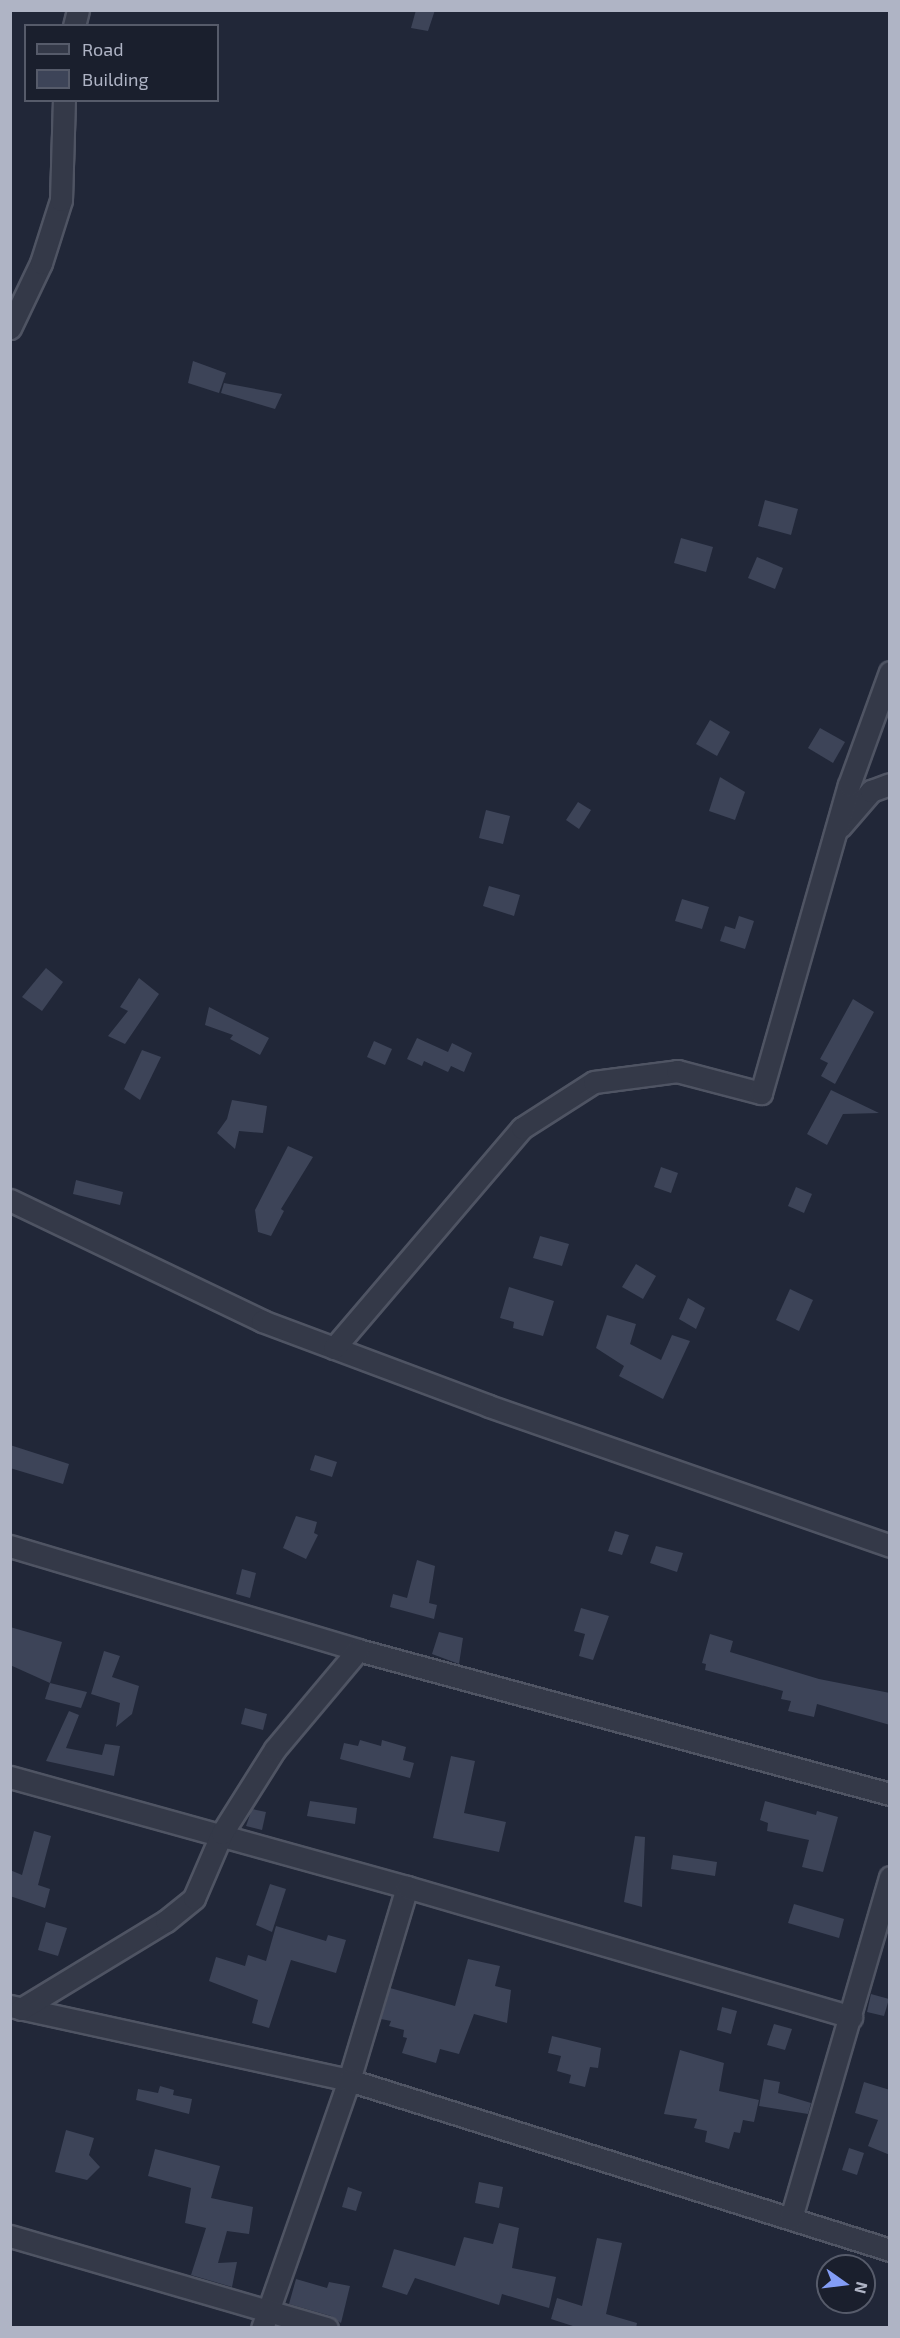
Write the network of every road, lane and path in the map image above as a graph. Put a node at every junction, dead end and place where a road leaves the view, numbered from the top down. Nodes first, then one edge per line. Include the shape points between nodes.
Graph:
1 (64, 102) edge
2 (10, 328) edge
3 (890, 672) edge
4 (890, 784) edge
5 (813, 913) junction
6 (10, 1200) edge
7 (334, 1348) junction
8 (10, 1546) edge
9 (890, 1546) edge
10 (358, 1650) junction
11 (10, 1778) edge
12 (890, 1794) edge
13 (222, 1833) junction
14 (890, 1877) edge
15 (407, 1887) junction
16 (16, 2007) edge
17 (850, 2017) junction
18 (350, 2080) junction
19 (790, 2218) junction
20 (10, 2236) edge
21 (890, 2250) edge
22 (265, 2318) edge
23 (327, 2328) edge

1 - 2 street via 61,200 41,263
3 - 5 street via 849,785
4 - 5 street via 871,791 837,829
5 - 7 street via 761,1093 677,1071 594,1082 522,1128
6 - 7 street via 262,1321
7 - 9 street
8 - 10 street
10 - 12 street
10 - 13 street via 275,1749
11 - 13 street
13 - 15 street
13 - 16 street via 194,1898 166,1921
14 - 17 street
15 - 17 street
15 - 18 street
16 - 18 street
17 - 19 street
18 - 19 street
18 - 22 street
19 - 21 street
20 - 22 street
22 - 23 street

